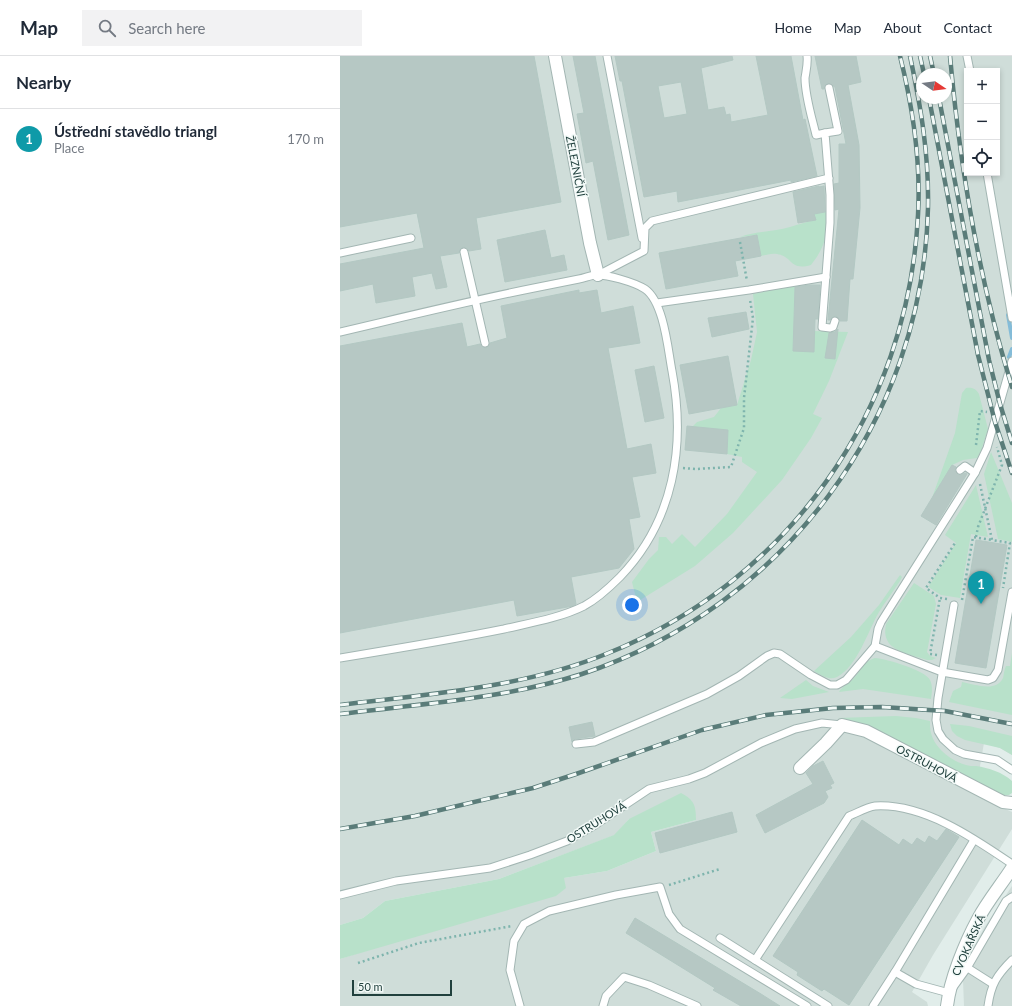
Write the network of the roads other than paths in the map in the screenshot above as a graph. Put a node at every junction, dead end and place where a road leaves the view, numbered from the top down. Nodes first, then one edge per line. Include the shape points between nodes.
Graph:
1 (555, 56) edge
2 (607, 56) edge
3 (807, 56) edge
4 (967, 56) edge
5 (969, 68) edge
6 (829, 88) dead end
7 (825, 133) junction
8 (988, 176) edge
9 (829, 178) junction
10 (412, 238) dead end
11 (644, 251) junction
12 (464, 252) dead end
13 (340, 253) edge
14 (598, 275) junction
15 (826, 277) junction
16 (475, 300) junction
17 (656, 303) junction
18 (1012, 318) edge
19 (835, 321) dead end
20 (340, 332) edge
21 (484, 344) dead end
22 (1012, 361) edge
23 (960, 470) dead end
24 (976, 473) junction
25 (1012, 592) edge
26 (1011, 601) edge
27 (954, 603) road end
28 (875, 646) junction
29 (340, 658) edge
30 (942, 672) junction
31 (842, 724) junction
32 (576, 744) dead end
33 (800, 768) dead end
34 (1012, 770) edge
35 (1012, 803) edge
36 (974, 840) junction
37 (1012, 864) edge
38 (1012, 868) edge
39 (340, 896) edge
40 (1012, 897) edge
41 (720, 938) dead end
42 (755, 960) junction
43 (1012, 960) edge
44 (963, 965) junction
45 (895, 972) junction
46 (993, 984) junction
47 (949, 993) junction
48 (520, 1006) edge
49 (603, 1006) edge
50 (697, 1006) edge
51 (806, 1006) edge
52 (828, 1006) edge
53 (873, 1006) edge
54 (947, 1006) edge
55 (988, 1006) edge

1 - 14 street, ŽELEZNIČNÍ
2 - 11 lane
3 - 7 lane via 806,91 816,135
4 - 5 lane
6 - 7 lane via 838,131
7 - 9 lane
8 - 18 lane
9 - 11 lane via 652,221 645,228
9 - 15 lane via 830,223
10 - 13 lane
11 - 14 lane
12 - 16 lane
14 - 16 lane
14 - 17 lane via 620,279 646,290
15 - 17 lane
15 - 19 lane via 822,327 833,327
16 - 20 lane
16 - 21 lane
17 - 29 lane via 674,379 678,419 675,467 660,518 630,567 584,606 560,615 519,626
22 - 24 lane via 987,448
23 - 24 lane via 965,466
24 - 28 lane via 881,622
25 - 26 lane
26 - 30 lane via 998,670 993,678 983,680
27 - 30 lane
28 - 30 lane
28 - 32 lane via 846,680 837,685 830,685 811,676 787,658 774,653 707,694 594,742
30 - 34 lane via 936,720 943,739 964,754 997,760
31 - 33 street
31 - 35 street, OSTRUHOVÁ via 866,731 1002,802
31 - 39 lane, OSTRUHOVÁ via 822,723 795,729 761,743 705,773 649,788 596,825 567,841 530,856 490,868 396,882
36 - 37 lane
36 - 42 lane via 952,826 906,808 874,806 849,816
36 - 45 lane
38 - 44 street, CVOKAŘSKÁ via 978,919
40 - 44 lane via 1006,901
41 - 42 lane
42 - 52 lane
43 - 46 lane via 998,974
44 - 46 lane
44 - 47 street, CVOKAŘSKÁ
45 - 47 lane via 916,984
45 - 53 lane
46 - 55 lane
47 - 54 street, CVOKAŘSKÁ
48 - 51 lane via 510,970 514,941 524,924 549,911 660,887 669,914 680,929
49 - 50 lane via 606,996 624,977

